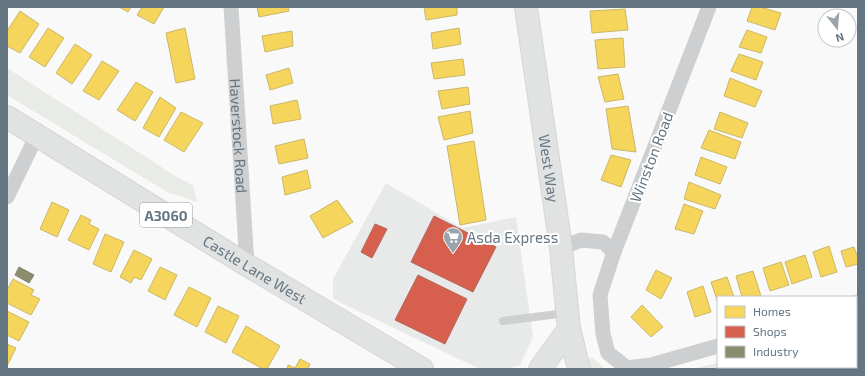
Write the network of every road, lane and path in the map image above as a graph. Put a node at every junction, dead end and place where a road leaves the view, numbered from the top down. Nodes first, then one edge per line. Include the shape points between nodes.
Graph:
1 (231, 7) edge
2 (526, 7) edge
3 (709, 7) edge
4 (7, 117) edge
5 (37, 135) junction
6 (7, 197) edge
7 (561, 248) junction
8 (614, 252) junction
9 (247, 265) junction
10 (503, 321) dead end
11 (568, 321) junction
12 (717, 346) edge
13 (422, 369) edge
14 (540, 369) edge
15 (579, 369) edge

1 - 9 street, Haverstock Road
2 - 7 main road, West Way
3 - 8 street, Winston Road
4 - 5 main road, Castle Lane West / A3060
5 - 6 street
5 - 9 main road, Castle Lane West / A3060
7 - 8 street via 581,240 603,242
7 - 11 main road, West Way
8 - 12 street, Winston Road via 600,295 603,334 608,353 627,368 651,365
9 - 13 main road, Castle Lane West / A3060
10 - 11 lane
11 - 14 main road
11 - 15 main road, West Way

